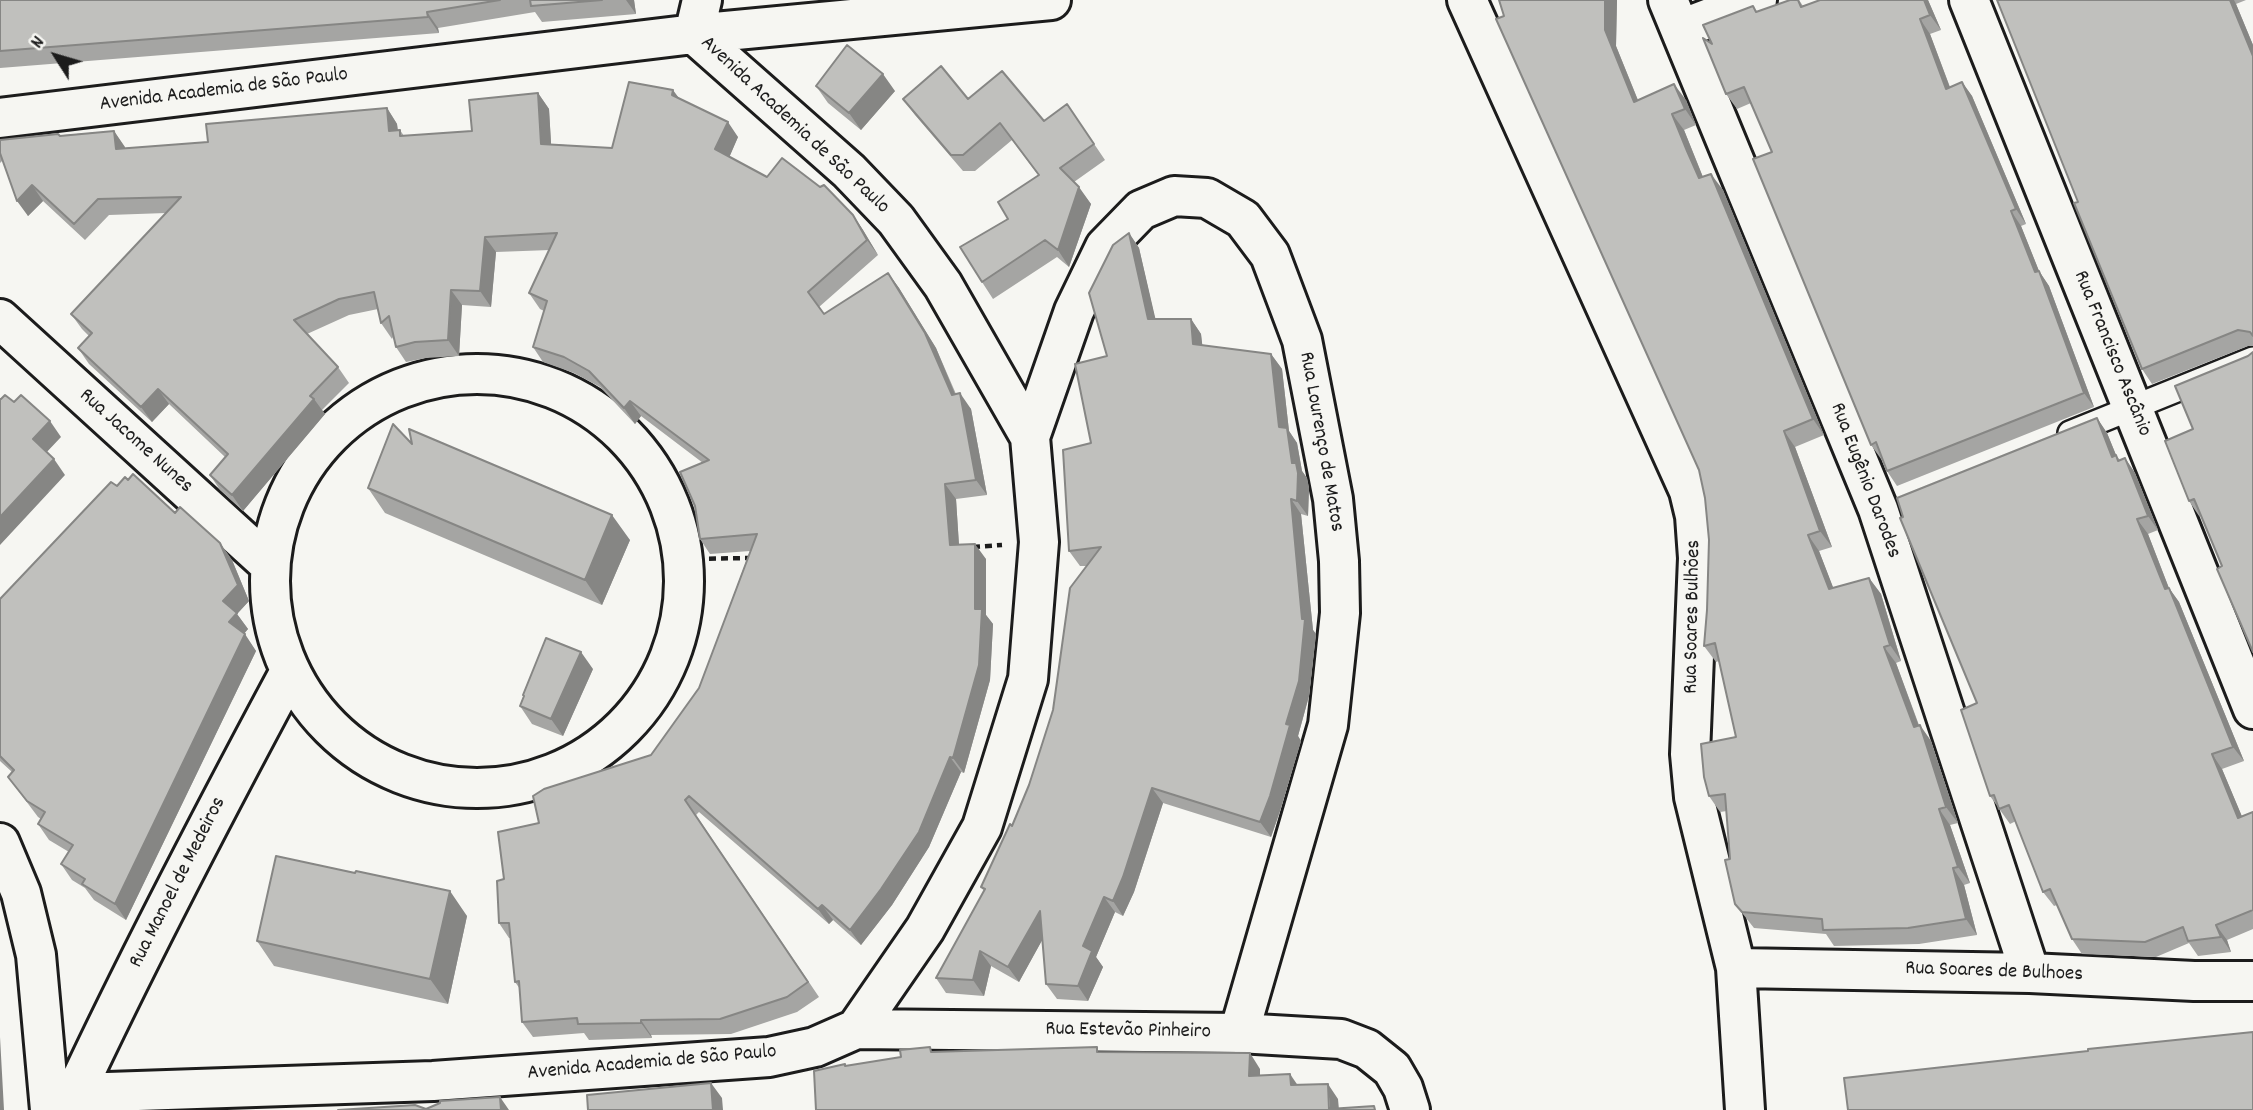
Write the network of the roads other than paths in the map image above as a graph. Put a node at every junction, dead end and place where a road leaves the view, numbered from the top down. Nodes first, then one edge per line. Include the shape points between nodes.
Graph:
1 (1051, 0) edge
2 (1467, 0) edge
3 (1757, 0) edge
4 (1969, 0) edge
5 (1675, 15) edge
6 (698, 17) edge
7 (0, 118) edge
8 (0, 319) edge
9 (2253, 359) edge
10 (2132, 409) junction
11 (1030, 437) junction
12 (2056, 439) edge
13 (270, 565) junction
14 (288, 675) junction
15 (2253, 709) edge
16 (0, 843) edge
17 (1736, 968) junction
18 (2030, 973) junction
19 (2253, 981) edge
20 (856, 1029) junction
21 (1240, 1033) junction
22 (58, 1099) edge
23 (1410, 1110) edge
24 (1745, 1110) edge

1 - 6 street
2 - 17 street, Rua Soares Bulhões via 1689,491 1698,558 1690,754 1693,786
3 - 5 street
4 - 10 street, Rua Francisco Ascânio
5 - 18 street, Rua Eugênio Darodes via 1891,504
6 - 7 street, Avenida Academia de São Paulo
6 - 11 street, Avenida Academia de São Paulo via 896,220 943,285
8 - 13 street, Rua Jacome Nunes
9 - 10 lane
10 - 12 lane
10 - 15 street, Rua Francisco Ascânio
11 - 20 street, Avenida Academia de São Paulo via 1039,542 1028,679 982,827 925,929
11 - 21 street, Rua Lourenço de Matos via 1074,311 1100,257 1141,210 1174,196 1208,198 1243,219 1270,255 1302,340 1333,499 1340,613 1328,725
13 - 14 street via 273,624
13 - 14 street via 286,498 323,441 377,399 442,376 496,374 510,374 574,396 629,437 667,493 685,559 680,630 651,696 602,748 538,781 467,790 397,775 337,737
14 - 22 street, Rua Manoel de Medeiros via 117,1004
16 - 22 street via 21,893 36,955
17 - 18 street, Rua Soares de Bulhoes
17 - 24 street, Rua Soares Bulhões
18 - 19 street, Rua Soares de Bulhoes
20 - 21 street, Rua Estevão Pinheiro
20 - 22 street, Avenida Academia de São Paulo via 815,1047 769,1057 434,1090
21 - 23 street, Rua Estevão Pinheiro via 1341,1039 1367,1049 1392,1069

